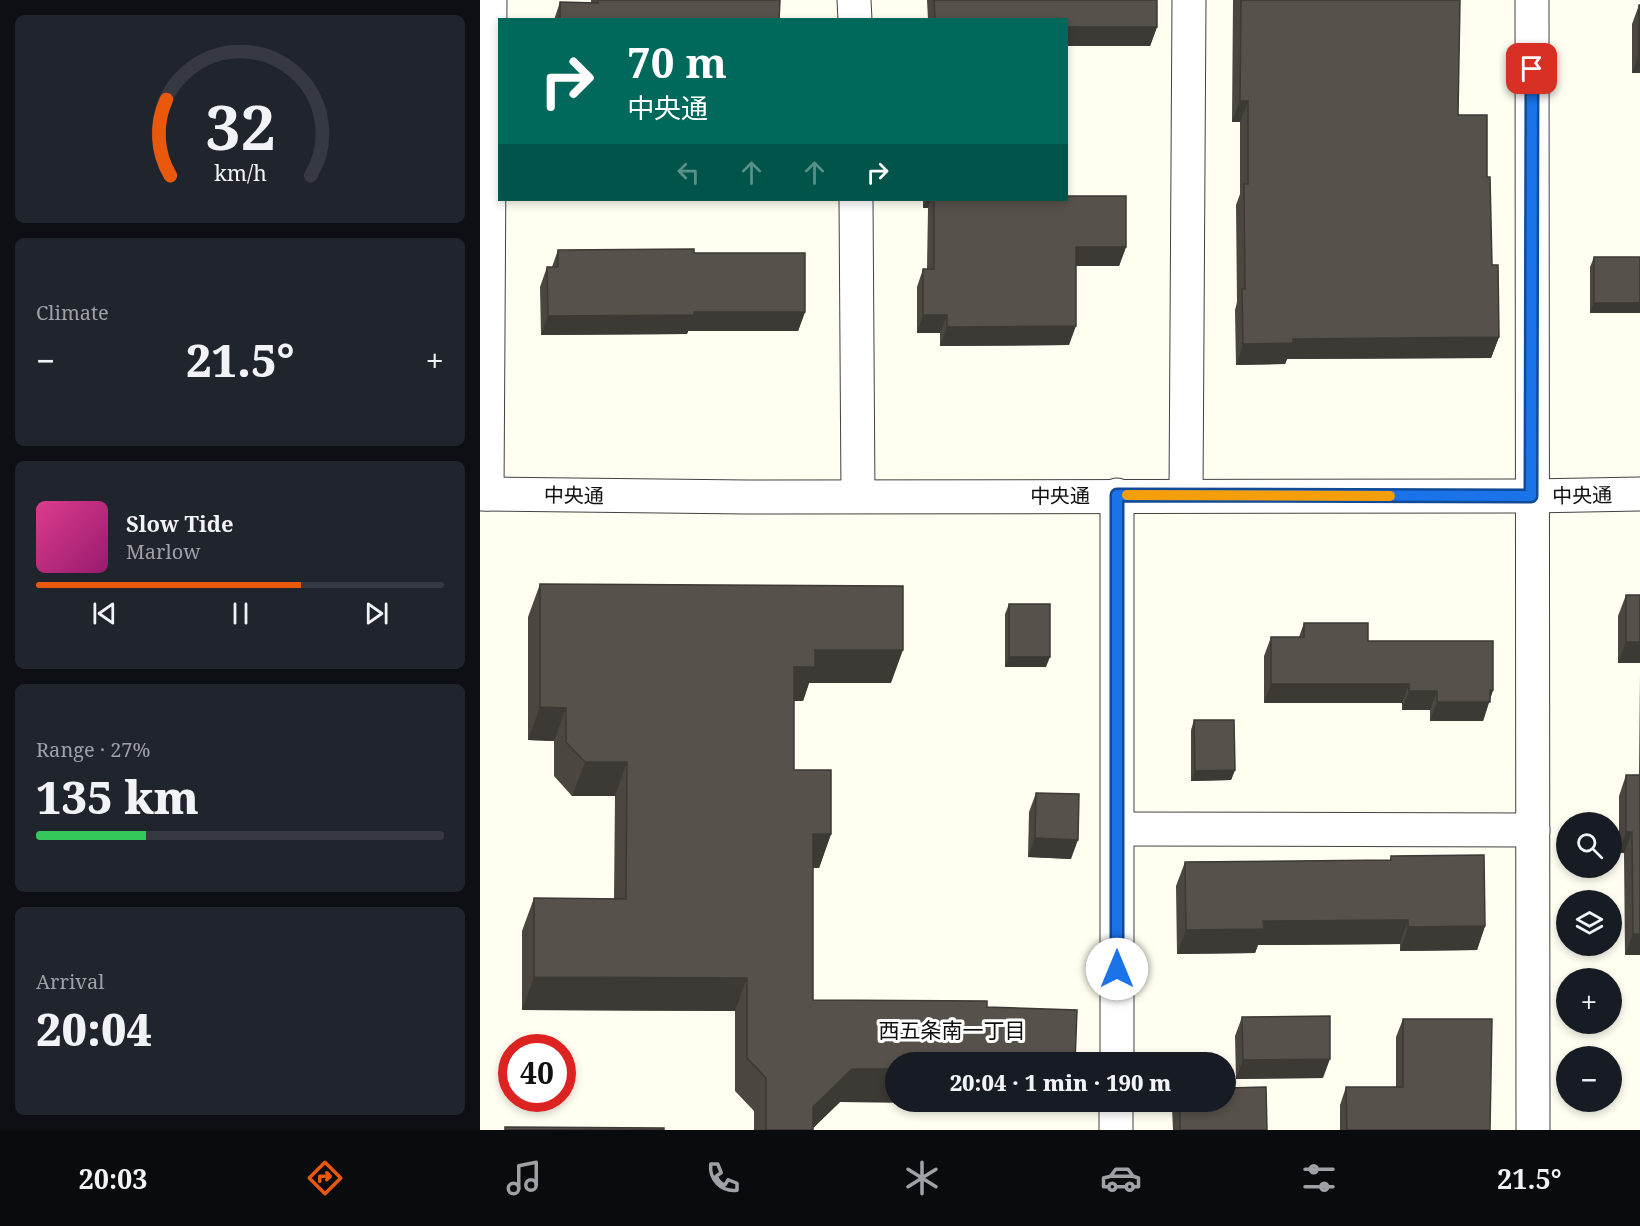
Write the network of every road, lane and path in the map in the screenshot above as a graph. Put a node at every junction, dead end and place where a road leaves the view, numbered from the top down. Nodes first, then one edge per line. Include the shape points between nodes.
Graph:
1 (490, 0) edge
2 (855, 0) edge
3 (1189, 0) edge
4 (1532, 0) edge
5 (855, 18) edge
6 (856, 201) edge
7 (484, 494) edge
8 (1640, 494) edge
9 (858, 495) junction
10 (1117, 495) junction
11 (1186, 495) junction
12 (1531, 496) junction
13 (1118, 829) junction
14 (1533, 830) junction
15 (1117, 1052) edge
16 (1116, 1112) edge
17 (1116, 1130) edge
18 (1533, 1130) edge

1 - 7 street
2 - 5 street
3 - 11 street
4 - 12 street
6 - 9 street
7 - 9 street, 中央通
8 - 12 street, 中央通
9 - 10 street, 中央通
10 - 11 street, 中央通
10 - 13 street
11 - 12 street, 中央通
12 - 14 street
13 - 14 street
13 - 15 street
14 - 18 street
16 - 17 street

